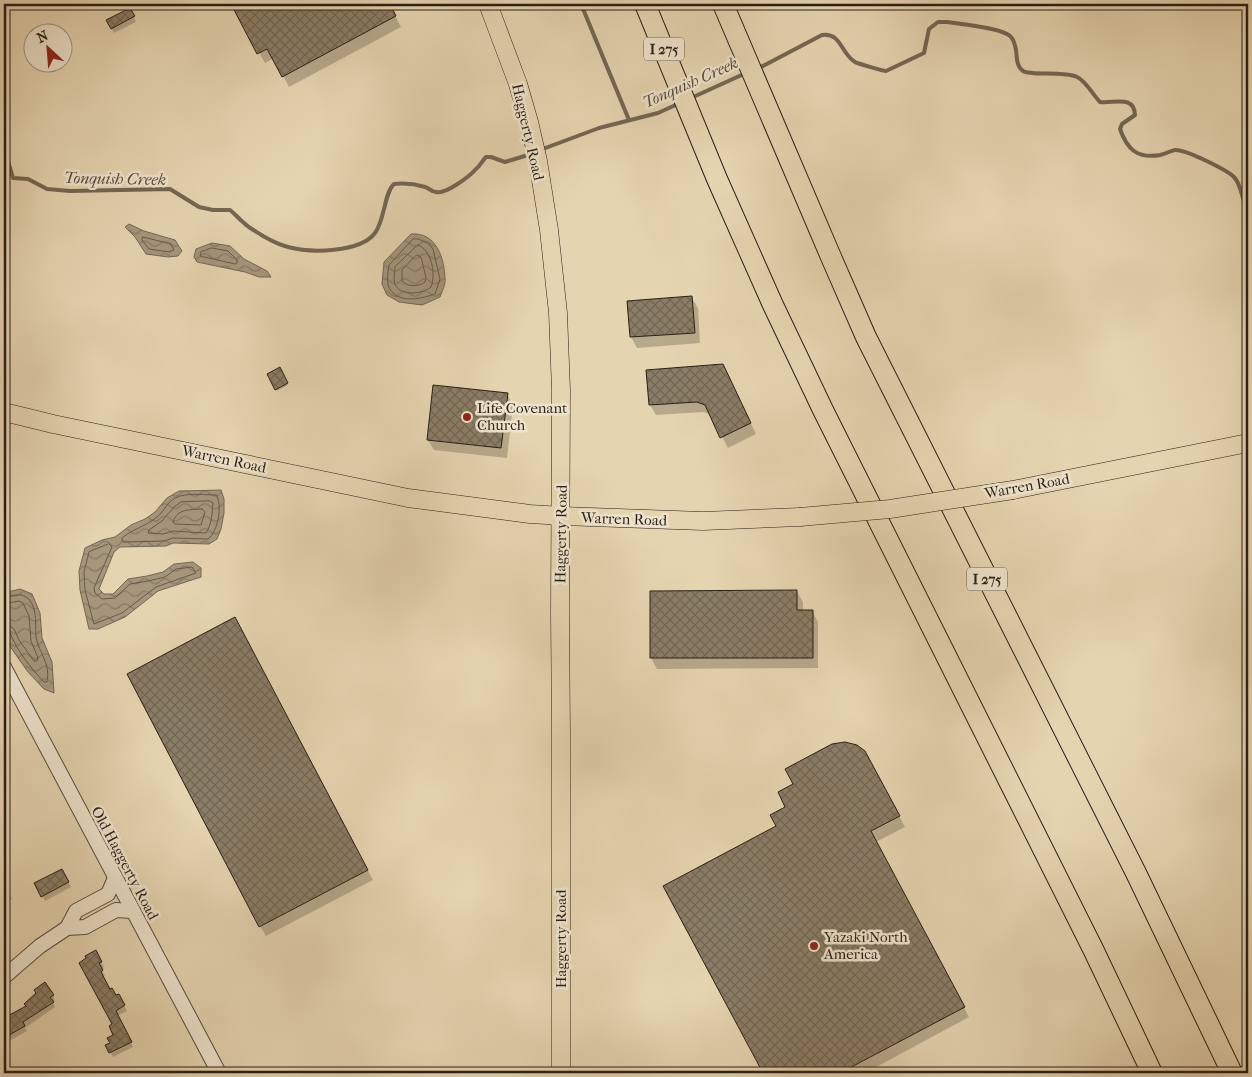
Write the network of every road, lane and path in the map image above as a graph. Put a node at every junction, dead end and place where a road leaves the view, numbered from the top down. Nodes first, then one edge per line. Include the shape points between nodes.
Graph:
1 (488, 4) edge
2 (645, 4) edge
3 (723, 4) edge
4 (4, 412) edge
5 (1248, 443) edge
6 (562, 516) junction
7 (4, 667) edge
8 (8, 686) edge
9 (115, 878) junction
10 (132, 911) junction
11 (67, 928) junction
12 (4, 977) edge
13 (219, 1073) edge
14 (561, 1073) edge
15 (1152, 1073) edge
16 (1232, 1073) edge

1 - 6 main road, Haggerty Road via 518,84 534,143 551,249 558,313
2 - 15 highway, I 275 via 773,305
3 - 16 highway, I 275 via 866,337 1139,880
4 - 6 main road, Warren Road via 417,500
5 - 6 main road, Warren Road, bridge via 1013,490 890,508 800,517 703,521
6 - 14 main road, Haggerty Road
7 - 8 street, Old Haggerty Road
8 - 9 street, Old Haggerty Road
9 - 10 street, Old Haggerty Road
9 - 11 street via 108,894 76,911
10 - 11 street via 116,910 85,927
10 - 13 street, Old Haggerty Road
11 - 12 street

